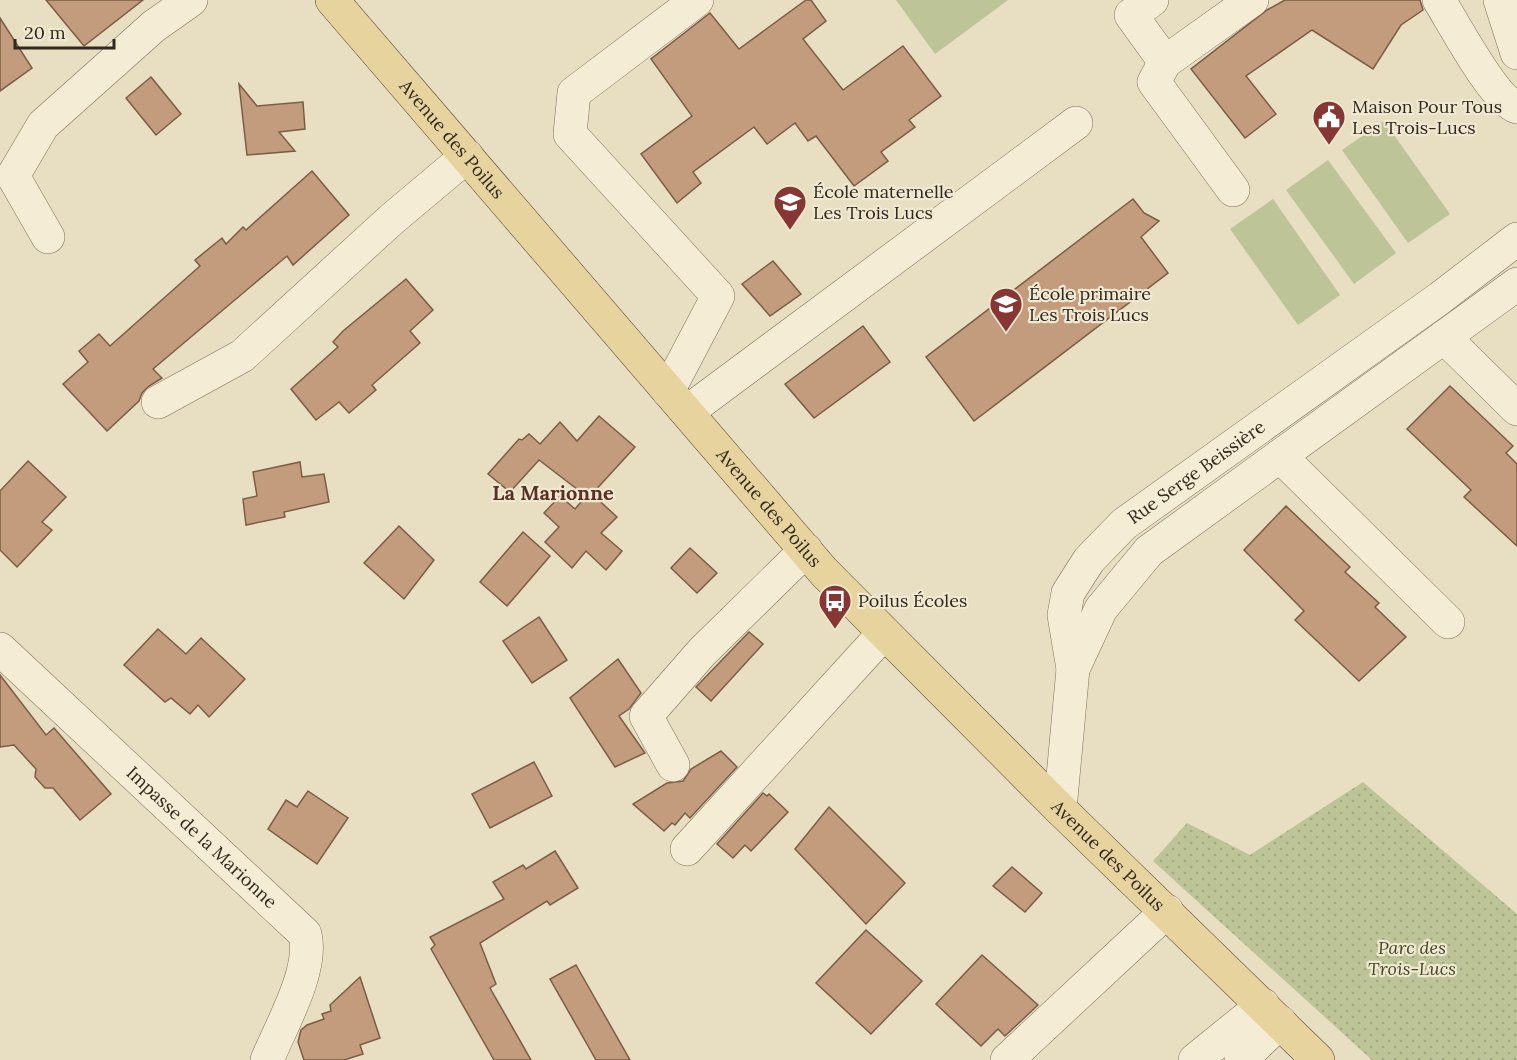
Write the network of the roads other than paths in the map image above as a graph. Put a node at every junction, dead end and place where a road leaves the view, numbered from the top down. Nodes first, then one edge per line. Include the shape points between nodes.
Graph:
1 (191, 0) edge
2 (332, 0) edge
3 (697, 0) edge
4 (1152, 0) edge
5 (1252, 0) edge
6 (1439, 0) edge
7 (1500, 0) edge
8 (1517, 53) edge
9 (1165, 62) junction
10 (1517, 107) edge
11 (1076, 123) dead end
12 (467, 156) junction
13 (1233, 190) dead end
14 (48, 237) dead end
15 (1517, 239) edge
16 (1517, 284) edge
17 (1444, 337) junction
18 (158, 402) dead end
19 (678, 402) junction
20 (1517, 409) edge
21 (1280, 456) junction
22 (806, 550) junction
23 (1448, 622) dead end
24 (884, 633) junction
25 (0, 649) edge
26 (1073, 669) junction
27 (673, 765) dead end
28 (1060, 808) junction
29 (687, 849) dead end
30 (1167, 912) junction
31 (1272, 1013) junction
32 (267, 1060) edge
33 (1007, 1060) edge
34 (1195, 1060) edge
35 (1241, 1060) edge
36 (1318, 1060) edge

1 - 14 street via 154,26 43,125 13,176
2 - 12 main road, Avenue des Poilus
3 - 19 street via 573,93 570,134 718,296
4 - 9 street via 1131,15
5 - 9 street
6 - 10 street via 1490,83
7 - 8 street
9 - 13 street via 1154,82
11 - 19 street
12 - 18 street via 242,356
12 - 19 main road, Avenue des Poilus
15 - 26 street, Rue Serge Beissière via 1124,525 1089,560 1068,593 1064,615
16 - 17 street
17 - 20 street
17 - 21 street
19 - 22 main road, Avenue des Poilus
21 - 23 street
21 - 26 street via 1149,551 1101,609
22 - 24 main road, Avenue des Poilus
22 - 27 street via 702,652 646,716
24 - 28 main road, Avenue des Poilus
24 - 29 street
25 - 32 street, Impasse de la Marionne via 304,934 309,950
26 - 28 street, Rue Serge Beissière
28 - 30 main road, Avenue des Poilus
30 - 31 main road, Avenue des Poilus
30 - 33 street
31 - 34 street
31 - 35 street
31 - 36 main road, Avenue des Poilus

